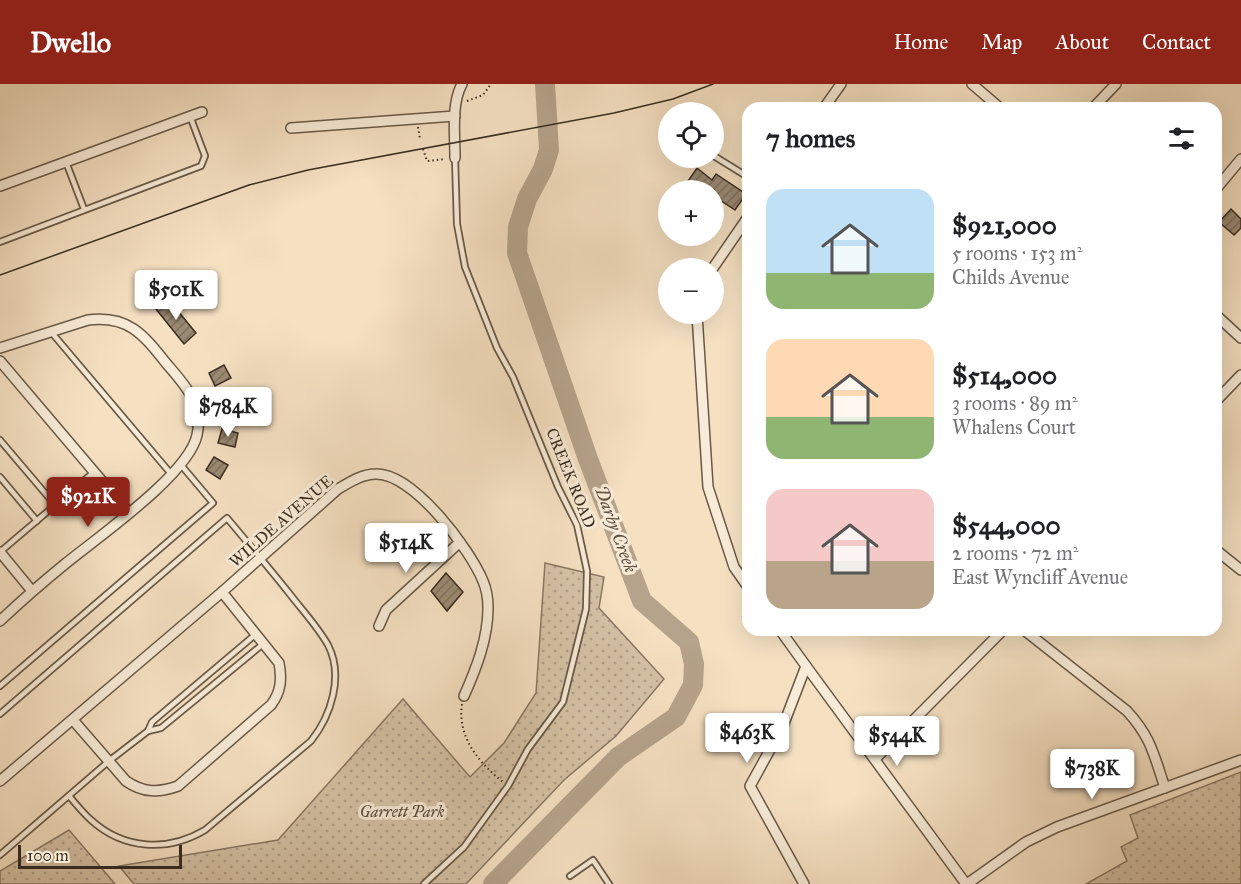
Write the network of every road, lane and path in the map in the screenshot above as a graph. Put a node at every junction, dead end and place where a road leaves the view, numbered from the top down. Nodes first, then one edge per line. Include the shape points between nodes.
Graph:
1 (462, 84) edge
2 (491, 84) edge
3 (841, 84) edge
4 (972, 84) edge
5 (1116, 84) edge
6 (457, 102) junction
7 (829, 102) edge
8 (993, 102) edge
9 (1099, 102) edge
10 (202, 112) dead end
11 (190, 116) junction
12 (455, 116) junction
13 (291, 128) dead end
14 (423, 149) dead end
15 (455, 158) junction
16 (1241, 159) edge
17 (66, 162) junction
18 (724, 162) edge
19 (742, 173) edge
20 (1222, 182) edge
21 (0, 186) edge
22 (84, 209) junction
23 (742, 226) edge
24 (0, 242) edge
25 (720, 258) edge
26 (1222, 321) edge
27 (698, 324) edge
28 (50, 331) junction
29 (1241, 338) edge
30 (0, 348) edge
31 (0, 361) edge
32 (1241, 375) edge
33 (1222, 395) edge
34 (0, 440) edge
35 (181, 465) junction
36 (94, 472) junction
37 (172, 475) junction
38 (0, 477) edge
39 (56, 506) junction
40 (129, 513) junction
41 (37, 521) junction
42 (460, 542) junction
43 (0, 552) edge
44 (1222, 555) edge
45 (261, 558) junction
46 (1241, 570) edge
47 (742, 578) edge
48 (32, 591) junction
49 (222, 592) junction
50 (0, 621) edge
51 (380, 626) dead end
52 (256, 634) junction
53 (784, 636) edge
54 (997, 636) edge
55 (1032, 636) edge
56 (263, 644) junction
57 (806, 666) junction
58 (0, 686) edge
59 (464, 696) joint
60 (0, 714) edge
61 (73, 720) junction
62 (148, 732) junction
63 (874, 759) junction
64 (1241, 760) edge
65 (110, 761) junction
66 (0, 781) edge
67 (508, 786) junction
68 (1165, 788) junction
69 (69, 796) junction
70 (0, 855) edge
71 (570, 876) dead end
72 (424, 884) edge
73 (609, 884) edge
74 (804, 884) edge
75 (966, 884) edge

1 - 6 street, CREEK ROAD
2 - 6 path via 483,95
3 - 7 street
4 - 8 street
5 - 9 street
6 - 12 street, CREEK ROAD
10 - 11 street
11 - 17 street
11 - 22 lane via 205,156 201,166
12 - 13 street
12 - 15 street, CREEK ROAD
14 - 15 path via 427,161
15 - 67 lane, CREEK ROAD via 457,224 465,267 577,525 586,571 586,609 563,702 528,749
16 - 20 street
17 - 21 street
17 - 22 lane
18 - 19 lane
22 - 24 lane
23 - 25 street
26 - 29 street
27 - 47 street via 708,487 734,567
28 - 30 street
28 - 35 street via 100,319 124,323 142,333 190,391 197,406 197,435
28 - 37 lane
31 - 36 street
32 - 33 street
34 - 39 lane
35 - 37 street
35 - 58 lane via 213,503
36 - 39 lane
36 - 40 street
37 - 40 street
38 - 41 lane
39 - 41 lane
40 - 48 street
41 - 43 lane
42 - 45 street, WILDE AVENUE via 421,495 400,479 377,473 356,478 338,489
42 - 51 street via 386,610
42 - 59 street, WILDE AVENUE via 484,582 488,607 479,660
43 - 48 street
44 - 46 street
45 - 49 street, WILDE AVENUE
45 - 60 lane via 227,518
45 - 69 lane via 329,646 333,697 321,728 311,741 205,830 177,842 155,846 113,836 92,821
48 - 50 street
49 - 52 street
49 - 61 street, WILDE AVENUE
52 - 56 street
52 - 62 lane via 157,717
53 - 57 street
54 - 63 street
55 - 68 street via 1140,725 1149,739
56 - 62 lane via 169,722
56 - 65 street via 279,663 278,696 178,786 160,791 136,788
57 - 63 street
57 - 74 street via 783,726 750,786
59 - 67 path via 463,726 469,744 478,760
61 - 65 street
61 - 66 street, WILDE AVENUE
62 - 65 lane
63 - 75 street
64 - 68 street
65 - 69 lane
67 - 72 lane, CREEK ROAD via 464,848
68 - 75 street via 1057,827 1026,842
69 - 70 lane
71 - 73 lane via 593,860

